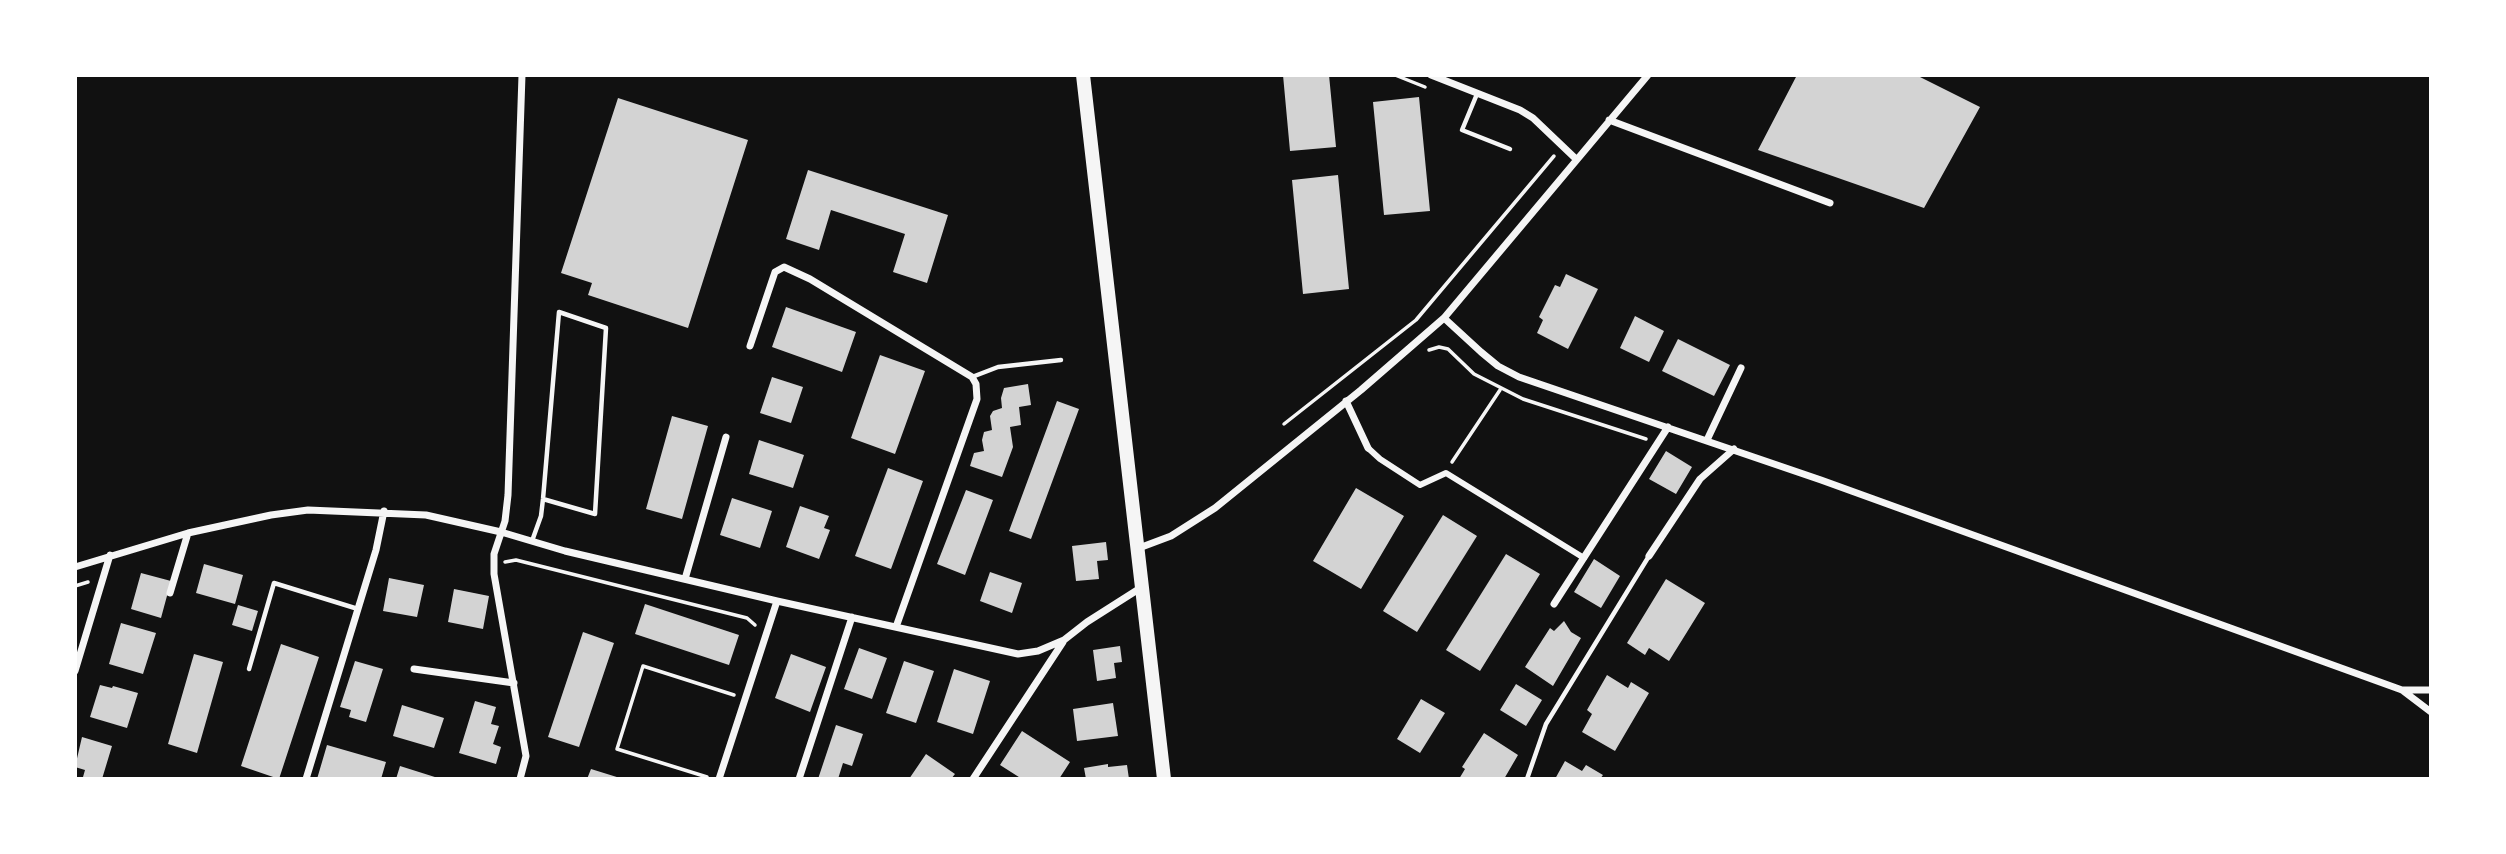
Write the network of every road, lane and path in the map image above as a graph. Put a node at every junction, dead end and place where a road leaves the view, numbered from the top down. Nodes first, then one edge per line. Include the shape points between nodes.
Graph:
1 (522, 75) edge
2 (1083, 75) edge
3 (1431, 75) edge
4 (1648, 75) edge
5 (1477, 94) junction
6 (1609, 120) junction
7 (1562, 146) junction
8 (1510, 149) dead end
9 (1576, 159) junction
10 (1830, 203) dead end
11 (1444, 318) junction
12 (750, 346) dead end
13 (1420, 357) dead end
14 (1061, 360) dead end
15 (1741, 368) dead end
16 (972, 377) junction
17 (1500, 389) junction
18 (1346, 401) junction
19 (1284, 424) dead end
20 (1668, 427) junction
21 (726, 437) dead end
22 (1707, 440) junction
23 (1658, 443) junction
24 (1368, 448) joint
25 (1734, 449) junction
26 (1446, 473) junction
27 (543, 499) junction
28 (384, 511) junction
29 (501, 532) junction
30 (188, 533) junction
31 (532, 541) junction
32 (1139, 548) junction
33 (110, 555) junction
34 (1649, 556) joint
35 (1584, 558) junction
36 (75, 567) edge
37 (494, 574) junction
38 (685, 579) junction
39 (1143, 586) junction
40 (170, 593) dead end
41 (777, 601) junction
42 (1554, 604) dead end
43 (358, 609) junction
44 (852, 617) junction
45 (896, 627) junction
46 (1064, 640) junction
47 (761, 648) junction
48 (249, 669) dead end
49 (414, 669) dead end
50 (75, 671) edge
51 (514, 683) junction
52 (2402, 690) junction
53 (2431, 690) edge
54 (745, 699) junction
55 (2431, 712) edge
56 (306, 779) edge
57 (520, 779) edge
58 (712, 779) edge
59 (719, 779) edge
60 (800, 779) edge
61 (973, 779) edge
62 (1164, 779) edge
63 (1527, 779) edge

1 - 29 street via 508,495
2 - 32 main road
3 - 5 street
4 - 6 street
5 - 7 street via 1520,110
5 - 8 lane via 1462,130
6 - 9 street
6 - 10 street
7 - 9 street
7 - 19 path via 1416,320
9 - 11 street
11 - 18 street
11 - 20 street via 1510,372
12 - 16 street via 775,272 784,267
13 - 17 path via 1430,349 1448,349 1474,374
14 - 16 lane via 998,367
15 - 22 street
16 - 45 street via 977,399
17 - 23 path
17 - 26 path
18 - 24 street
18 - 32 street via 1215,508 1171,537
20 - 22 street
20 - 23 street
21 - 38 street
22 - 25 street
23 - 35 street
24 - 26 street via 1420,485
25 - 34 street via 1695,486
25 - 52 street
26 - 35 street
27 - 27 lane via 595,514 606,328 559,312
27 - 31 lane
28 - 29 street
28 - 30 street via 308,510
28 - 43 street
29 - 31 street
29 - 37 street
30 - 33 street
30 - 40 street
31 - 38 street
32 - 39 main road
33 - 36 street
33 - 50 street
34 - 63 lane via 1546,724
35 - 42 street
37 - 47 path via 507,560 516,560 747,618 755,622 753,642
37 - 51 street
38 - 41 street
39 - 46 street
39 - 62 main road
41 - 44 street
41 - 47 street
43 - 48 lane via 274,583
43 - 56 street
44 - 45 street
44 - 60 street
45 - 46 street via 1018,654
46 - 61 street
47 - 54 street
49 - 51 street
51 - 57 street via 526,756
52 - 53 street
52 - 55 street
54 - 58 path via 643,666 617,749
54 - 59 street

